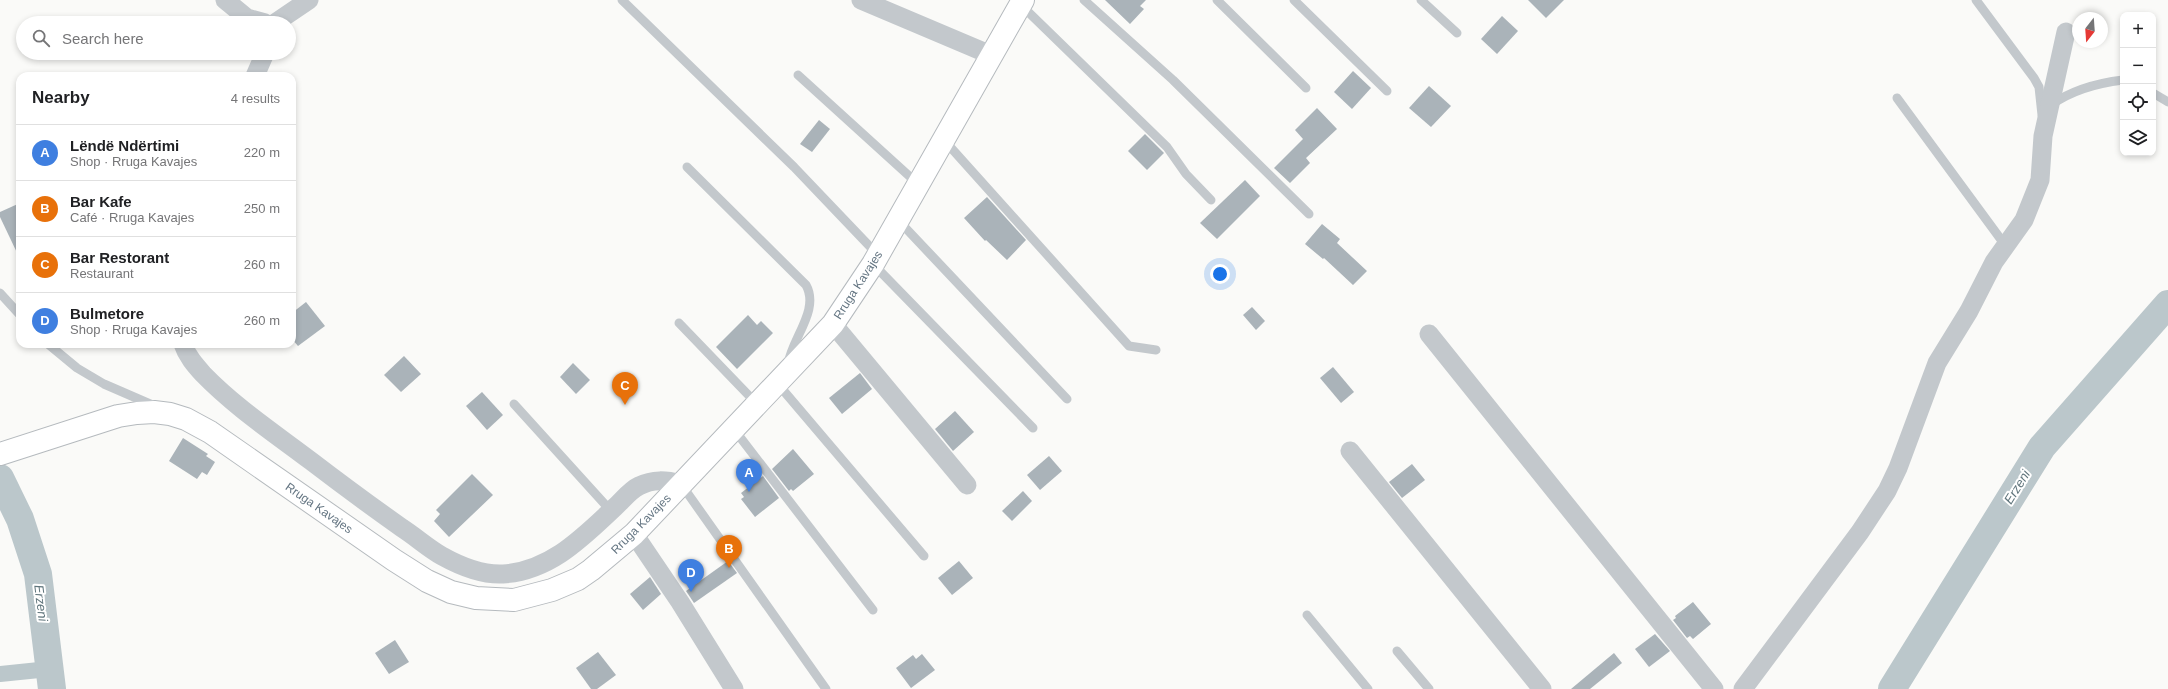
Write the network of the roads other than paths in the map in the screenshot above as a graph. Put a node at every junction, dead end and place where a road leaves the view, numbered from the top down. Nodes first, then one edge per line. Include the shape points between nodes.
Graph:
1 (225, 0) edge
2 (309, 0) edge
3 (622, 0) edge
4 (861, 0) edge
5 (1084, 0) edge
6 (1217, 0) edge
7 (1294, 0) edge
8 (1421, 0) edge
9 (1976, 0) edge
10 (1021, 2) edge
11 (245, 16) edge
12 (285, 16) edge
13 (2066, 32) dead end
14 (1457, 33) dead end
15 (991, 55) junction
16 (262, 60) edge
17 (257, 72) edge
18 (798, 74) dead end
19 (2120, 80) edge
20 (1306, 88) dead end
21 (1387, 92) dead end
22 (2156, 95) edge
23 (1897, 98) dead end
24 (2168, 102) edge
25 (2049, 106) junction
26 (2043, 136) junction
27 (943, 139) junction
28 (687, 167) dead end
29 (918, 184) junction
30 (1211, 200) dead end
31 (1308, 214) dead end
32 (898, 220) junction
33 (2005, 246) junction
34 (876, 259) junction
35 (0, 293) edge
36 (16, 311) edge
37 (679, 323) dead end
38 (832, 324) junction
39 (1429, 334) dead end
40 (53, 348) edge
41 (184, 348) edge
42 (1156, 350) dead end
43 (782, 378) junction
44 (1067, 399) dead end
45 (514, 404) dead end
46 (757, 404) junction
47 (170, 414) junction
48 (734, 428) junction
49 (1033, 428) dead end
50 (1350, 451) dead end
51 (0, 454) edge
52 (681, 484) junction
53 (968, 485) dead end
54 (611, 511) junction
55 (634, 534) junction
56 (924, 556) dead end
57 (873, 610) dead end
58 (1307, 615) dead end
59 (1397, 651) dead end
60 (734, 689) edge
61 (826, 689) edge
62 (1368, 689) edge
63 (1429, 689) edge
64 (1542, 689) edge
65 (1714, 689) edge
66 (1743, 689) edge

1 - 11 street
2 - 12 street
3 - 34 lane via 788,162
4 - 15 street
5 - 31 lane via 1173,80
6 - 20 lane
7 - 21 lane
8 - 14 lane
9 - 26 lane via 2039,87
10 - 15 main road, Rruga Kavajes
10 - 30 lane via 1167,147 1186,174
13 - 25 street
15 - 27 main road, Rruga Kavajes
16 - 17 street
18 - 29 lane
19 - 25 lane via 2105,82 2075,92
22 - 24 lane
23 - 33 lane
25 - 26 street
26 - 33 street via 2040,180 2024,220
27 - 29 main road, Rruga Kavajes
27 - 42 lane via 1129,346
28 - 43 lane via 806,285 811,294 811,304
29 - 32 main road, Rruga Kavajes
32 - 34 main road, Rruga Kavajes
32 - 44 lane
33 - 66 street via 1938,363 1887,492
34 - 38 main road, Rruga Kavajes
34 - 49 lane
35 - 36 lane
37 - 46 lane
38 - 43 main road, Rruga Kavajes
38 - 53 street
39 - 65 street
40 - 47 lane via 76,368 104,384
41 - 54 street via 198,368 224,394 359,497 442,556 461,565 482,572 503,574 543,564 579,541
43 - 46 main road, Rruga Kavajes
43 - 56 lane
45 - 54 lane
46 - 48 main road, Rruga Kavajes
47 - 51 main road, Rruga Kavajes via 154,412 118,416
47 - 55 main road, Rruga Kavajes via 186,419 210,432 413,573 439,587 463,595 514,600 552,590 591,570
48 - 52 main road, Rruga Kavajes
48 - 57 lane
50 - 64 street
52 - 54 street via 668,480 652,481 638,486
52 - 55 main road, Rruga Kavajes
52 - 61 lane
55 - 60 street
58 - 62 lane
59 - 63 lane

